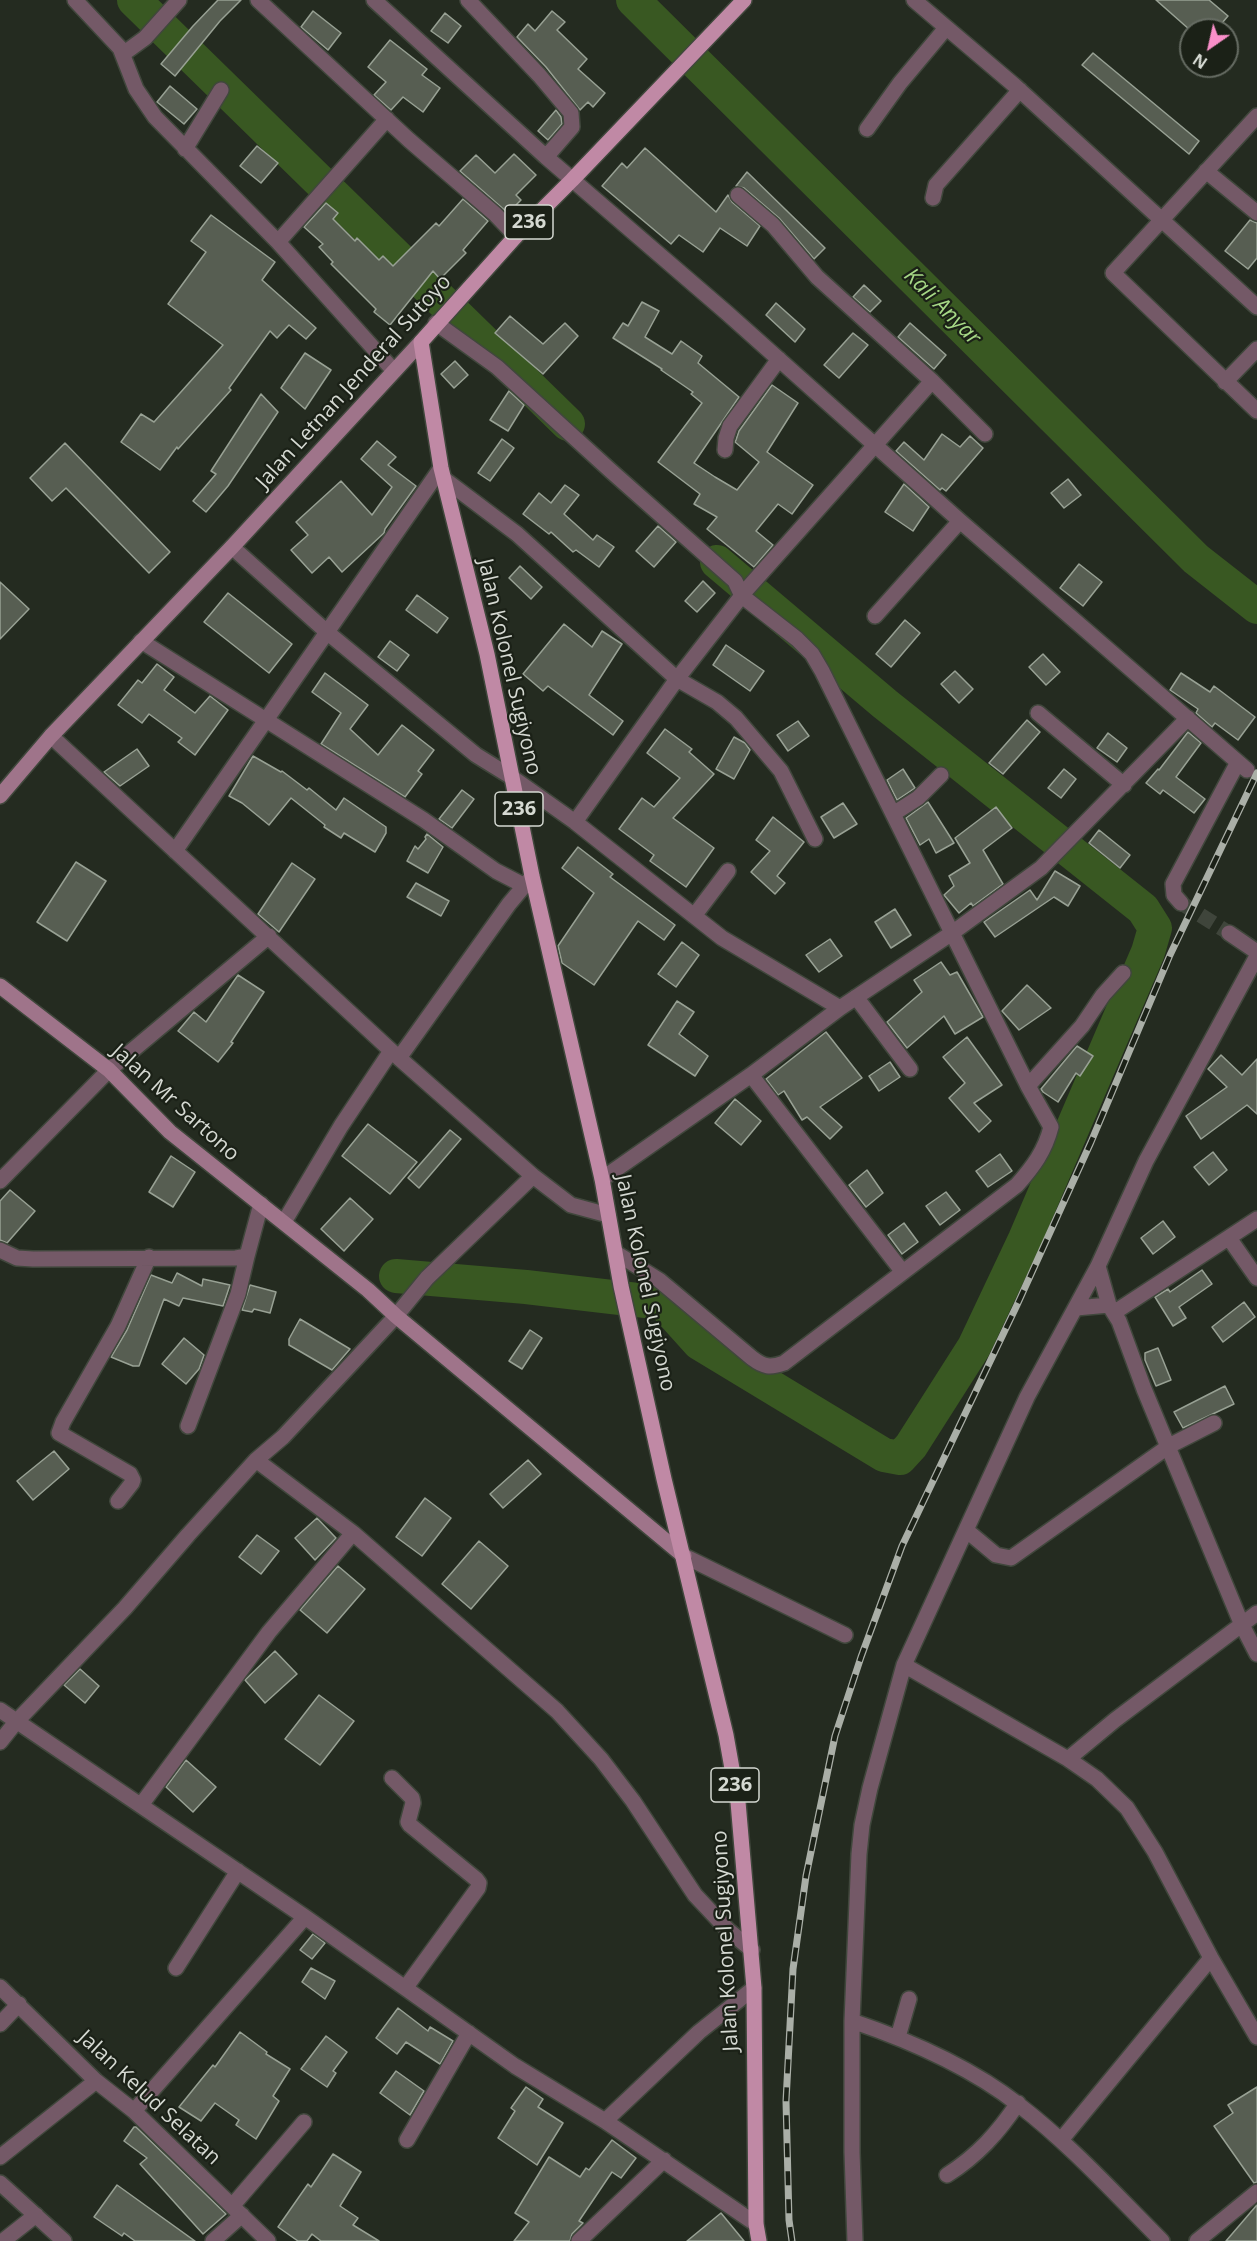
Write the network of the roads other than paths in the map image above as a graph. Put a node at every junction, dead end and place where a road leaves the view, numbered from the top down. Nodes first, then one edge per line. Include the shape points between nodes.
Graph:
1 (75, 0) edge
2 (258, 0) edge
3 (374, 0) edge
4 (468, 0) edge
5 (744, 0) edge
6 (914, 0) edge
7 (174, 5) edge
8 (946, 28) junction
9 (123, 54) junction
10 (221, 90) dead end
11 (1020, 90) junction
12 (1257, 116) edge
13 (387, 119) junction
14 (867, 129) dead end
15 (185, 150) junction
16 (546, 157) junction
17 (1206, 171) junction
18 (572, 180) junction
19 (738, 195) dead end
20 (933, 198) dead end
21 (1257, 213) edge
22 (1162, 221) junction
23 (516, 236) junction
24 (278, 242) junction
25 (1257, 307) edge
26 (438, 321) junction
27 (421, 342) junction
28 (1257, 349) edge
29 (779, 359) junction
30 (394, 371) junction
31 (932, 381) junction
32 (1226, 381) junction
33 (1257, 411) edge
34 (986, 434) dead end
35 (875, 445) junction
36 (725, 450) dead end
37 (442, 474) junction
38 (960, 521) junction
39 (232, 547) junction
40 (745, 592) junction
41 (875, 616) dead end
42 (328, 633) junction
43 (141, 641) junction
44 (677, 679) junction
45 (1038, 713) dead end
46 (1188, 718) junction
47 (266, 721) junction
48 (51, 736) junction
49 (941, 775) dead end
50 (513, 778) junction
51 (1124, 785) junction
52 (0, 796) edge
53 (893, 814) junction
54 (575, 822) junction
55 (815, 839) dead end
56 (176, 850) junction
57 (728, 872) dead end
58 (528, 881) junction
59 (1181, 903) dead end
60 (694, 916) junction
61 (952, 933) junction
62 (1229, 933) tunnel mouth
63 (269, 936) junction
64 (1257, 952) edge
65 (1255, 966) edge
66 (1123, 973) dead end
67 (0, 986) edge
68 (856, 997) junction
69 (840, 1008) junction
70 (395, 1054) junction
71 (109, 1070) junction
72 (910, 1070) dead end
73 (751, 1075) junction
74 (1028, 1086) junction
75 (533, 1176) junction
76 (602, 1179) junction
77 (0, 1181) edge
78 (261, 1204) junction
79 (608, 1215) junction
80 (1257, 1219) edge
81 (284, 1222) junction
82 (1229, 1238) junction
83 (0, 1250) edge
84 (616, 1253) junction
85 (248, 1256) junction
86 (149, 1257) junction
87 (1098, 1266) junction
88 (902, 1271) junction
89 (1257, 1278) edge
90 (1076, 1308) junction
91 (1112, 1309) junction
92 (396, 1317) junction
93 (1214, 1423) dead end
94 (188, 1426) dead end
95 (1169, 1446) junction
96 (256, 1460) junction
97 (118, 1501) dead end
98 (966, 1530) junction
99 (353, 1533) junction
100 (684, 1556) junction
101 (1257, 1613) edge
102 (1242, 1625) junction
103 (845, 1635) dead end
104 (1257, 1654) edge
105 (904, 1665) junction
106 (7, 1716) edge
107 (0, 1742) edge
108 (1068, 1759) junction
109 (392, 1778) dead end
110 (141, 1805) junction
111 (238, 1871) junction
112 (305, 1917) junction
113 (752, 1950) junction
114 (1211, 1958) junction
115 (176, 1968) dead end
116 (0, 1987) edge
117 (406, 1987) junction
118 (754, 1988) junction
119 (909, 1999) dead end
120 (19, 2004) junction
121 (852, 2020) junction
122 (0, 2024) edge
123 (469, 2033) junction
124 (898, 2037) junction
125 (1257, 2037) edge
126 (96, 2081) junction
127 (1018, 2103) junction
128 (134, 2111) junction
129 (605, 2121) junction
130 (304, 2122) dead end
131 (407, 2140) dead end
132 (1061, 2140) junction
133 (0, 2157) edge
134 (664, 2160) junction
135 (947, 2175) dead end
136 (0, 2183) edge
137 (1257, 2192) edge
138 (238, 2210) junction
139 (36, 2215) junction
140 (756, 2224) junction
141 (3, 2241) edge
142 (64, 2241) edge
143 (213, 2241) edge
144 (268, 2241) edge
145 (579, 2241) edge
146 (759, 2241) edge
147 (855, 2241) edge
148 (1162, 2241) edge
149 (1197, 2241) edge

1 - 9 street
2 - 13 street
3 - 16 street
4 - 16 street via 571,113 572,126
5 - 18 main road, Jalan Letnan Jenderal Sutoyo / 236
6 - 8 street
7 - 9 street via 137,45
8 - 11 street
8 - 14 street
9 - 15 street via 143,101
10 - 15 street
11 - 20 street via 936,185
11 - 22 street
12 - 17 street
13 - 23 street
13 - 24 street
15 - 24 street
16 - 18 street
17 - 21 street
17 - 22 street
18 - 23 main road, Jalan Letnan Jenderal Sutoyo / 236
18 - 29 street
19 - 31 street via 773,225 817,277
22 - 25 street
22 - 32 street via 1113,273
23 - 26 main road, Jalan Letnan Jenderal Sutoyo / 236
24 - 30 street
26 - 27 main road, Jalan Letnan Jenderal Sutoyo / 236
26 - 40 street via 497,367
27 - 30 street, Jalan Letnan Jenderal Sutoyo
27 - 37 main road, Jalan Kolonel Sugiyono / 236
28 - 32 street
29 - 35 street
29 - 36 street via 730,426
30 - 39 street, Jalan Letnan Jenderal Sutoyo
31 - 34 street
31 - 35 street
32 - 33 street
35 - 38 street
35 - 40 street
37 - 42 street
37 - 44 street via 517,534
37 - 50 main road, Jalan Kolonel Sugiyono / 236
38 - 41 street
38 - 46 street
39 - 42 street
39 - 43 street, Jalan Letnan Jenderal Sutoyo
40 - 44 street
40 - 53 street via 812,654
42 - 47 street
42 - 50 street via 476,755
43 - 47 street
43 - 48 street, Jalan Letnan Jenderal Sutoyo
44 - 54 street
44 - 55 street via 717,702 762,747 781,771
45 - 51 street
46 - 51 street
46 - 59 street via 1243,766 1173,884 1174,895
47 - 56 street
47 - 58 street via 424,820 496,871
48 - 52 street, Jalan Letnan Jenderal Sutoyo
48 - 56 street
49 - 53 street via 923,794
50 - 54 street
50 - 58 main road, Jalan Kolonel Sugiyono / 236
51 - 61 street via 1051,859
53 - 61 street
54 - 60 street
56 - 63 street
57 - 60 street
58 - 70 street
58 - 76 main road, Jalan Kolonel Sugiyono / 236
60 - 69 street via 734,946
61 - 68 street
61 - 74 street
62 - 64 street
63 - 70 street
63 - 71 street
65 - 87 street via 1146,1161
66 - 74 street via 1083,1026
67 - 71 street, Jalan Mr Sartono
68 - 69 street
68 - 72 street
69 - 73 street
70 - 75 street
70 - 81 street via 341,1126
71 - 77 street
71 - 78 street, Jalan Mr Sartono via 170,1132
73 - 76 street
73 - 88 street
74 - 88 street via 1051,1127 1047,1144 1032,1169 1017,1185
75 - 79 street via 575,1208
75 - 92 street via 427,1278
76 - 79 main road, Jalan Kolonel Sugiyono / 236
78 - 81 street, Jalan Mr Sartono
78 - 85 street
79 - 84 main road, Jalan Kolonel Sugiyono / 236
80 - 82 street
81 - 92 street, Jalan Mr Sartono
82 - 89 street
82 - 91 street
83 - 86 street via 17,1258 33,1259
84 - 88 street via 659,1280 767,1367 784,1363
84 - 100 main road, Jalan Kolonel Sugiyono / 236
85 - 86 street
85 - 94 street via 238,1294
86 - 97 street via 118,1326 59,1434 130,1474 132,1483
87 - 90 street
87 - 91 street
90 - 91 street
90 - 98 street via 1027,1396
91 - 95 street
92 - 96 street via 283,1437
92 - 100 street, Jalan Mr Sartono
93 - 95 street
95 - 98 street via 1011,1558 996,1555
95 - 102 street
96 - 99 street
96 - 106 street via 125,1608
98 - 105 street
99 - 110 street via 269,1632
99 - 113 street via 574,1728 633,1801 695,1895
100 - 103 street
100 - 113 main road, Jalan Kolonel Sugiyono / 236 via 738,1802
101 - 102 street
102 - 104 street
102 - 108 street
105 - 108 street
105 - 121 street via 862,1825
106 - 107 street
106 - 110 street
108 - 114 street via 1097,1779 1127,1808
109 - 117 street via 412,1798 410,1826 479,1883
110 - 111 street
111 - 112 street
111 - 115 street
112 - 117 street
112 - 128 street
113 - 118 main road, Jalan Kolonel Sugiyono / 236
114 - 125 street
114 - 132 street
116 - 120 street, Jalan Kelud Selatan
117 - 123 street
118 - 129 street via 699,2032
118 - 140 main road, Jalan Kolonel Sugiyono / 236
119 - 124 street
120 - 122 street
120 - 126 street, Jalan Kelud Selatan
121 - 124 street
121 - 147 street
123 - 129 street
123 - 131 street
124 - 127 street via 958,2066
126 - 128 street, Jalan Kelud Selatan
126 - 133 street
127 - 132 street
127 - 135 street via 987,2144
128 - 138 street, Jalan Kelud Selatan
129 - 134 street
130 - 138 street
132 - 148 street
134 - 140 street
134 - 145 street
136 - 139 street
137 - 149 street
138 - 143 street
138 - 144 street, Jalan Kelud Selatan
139 - 141 street
139 - 142 street
140 - 146 main road, Jalan Kolonel Sugiyono / 236

